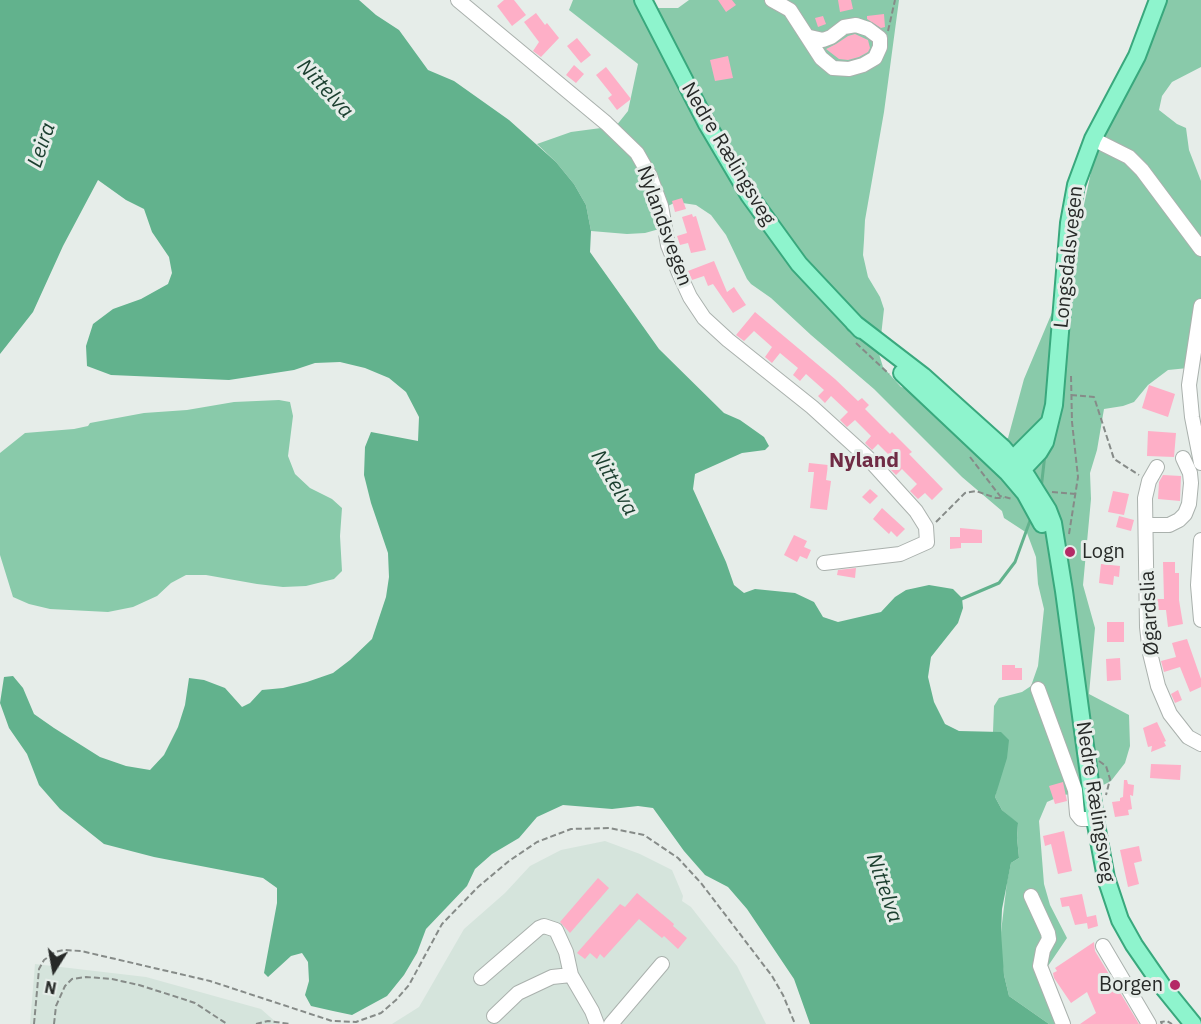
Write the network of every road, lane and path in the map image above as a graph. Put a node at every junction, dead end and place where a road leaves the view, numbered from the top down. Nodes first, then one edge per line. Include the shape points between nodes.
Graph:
1 (458, 0) edge
2 (643, 0) edge
3 (772, 0) edge
4 (895, 0) edge
5 (1158, 0) edge
6 (810, 37) junction
7 (880, 47) junction
8 (1093, 139) junction
9 (1201, 249) edge
10 (1201, 306) edge
11 (1071, 375) dead end
12 (1071, 395) junction
13 (1183, 458) dead end
14 (1201, 464) edge
15 (1157, 466) dead end
16 (1014, 467) junction
17 (1149, 481) junction
18 (1045, 493) dead end
19 (1004, 498) dead end
20 (1146, 525) junction
21 (926, 527) junction
22 (1201, 540) edge
23 (824, 563) dead end
24 (1201, 620) edge
25 (1038, 689) dead end
26 (1201, 744) edge
27 (1095, 819) junction
28 (1031, 896) dead end
29 (1103, 946) dead end
30 (662, 964) dead end
31 (571, 975) junction
32 (482, 978) dead end
33 (494, 1016) dead end
34 (356, 1022) junction
35 (34, 1024) edge
36 (54, 1024) edge
37 (227, 1024) edge
38 (256, 1024) edge
39 (291, 1024) edge
40 (348, 1024) edge
41 (597, 1024) edge
42 (611, 1024) edge
43 (795, 1024) edge
44 (1063, 1024) edge
45 (1149, 1024) edge
46 (1162, 1024) edge
47 (1172, 1024) edge
48 (1193, 1024) edge

1 - 21 street, Nylandsvegen via 637,153 661,206 668,245 679,273 704,318 867,457
2 - 16 main road, Nedre Rælingsveg via 749,195 800,264 854,322 944,394
3 - 6 street via 790,10
4 - 7 path
5 - 8 main road, Longsdalsvegen via 1131,70
6 - 7 street via 831,37 844,27 856,25 880,38
6 - 7 street via 833,68 863,65 875,58
8 - 9 street via 1129,157 1142,170
8 - 16 main road, Longsdalsvegen via 1071,210 1056,395 1049,423
10 - 14 street via 1189,385
11 - 12 path
12 - 17 path via 1094,397 1114,459
12 - 18 path via 1078,470 1076,494
13 - 20 street via 1191,483 1185,514 1169,525
15 - 17 street, Øgardslia
16 - 27 main road, Nedre Rælingsveg via 1058,556
17 - 20 street, Øgardslia
19 - 21 path via 976,491 964,493 944,515
20 - 26 street, Øgardslia via 1147,627 1155,676 1178,726 1188,738
21 - 23 street via 927,542 900,554
22 - 24 street
25 - 27 street via 1075,790 1078,816
27 - 48 main road, Nedre Rælingsveg via 1106,878 1120,920 1143,959
28 - 44 street via 1049,939 1040,966
29 - 45 street
30 - 42 street
31 - 32 street via 562,939 556,930 544,926
31 - 33 street via 552,976 518,993
31 - 41 street
34 - 35 path via 332,1021 210,981 64,950 44,960 39,969
34 - 40 path
34 - 43 path via 381,1013 396,1000 409,985 442,924 509,861 537,842 571,829 609,828 644,835 678,858 772,976
36 - 37 path via 56,1006 65,986 72,979 86,977 139,985 180,998
38 - 39 path
46 - 47 path

